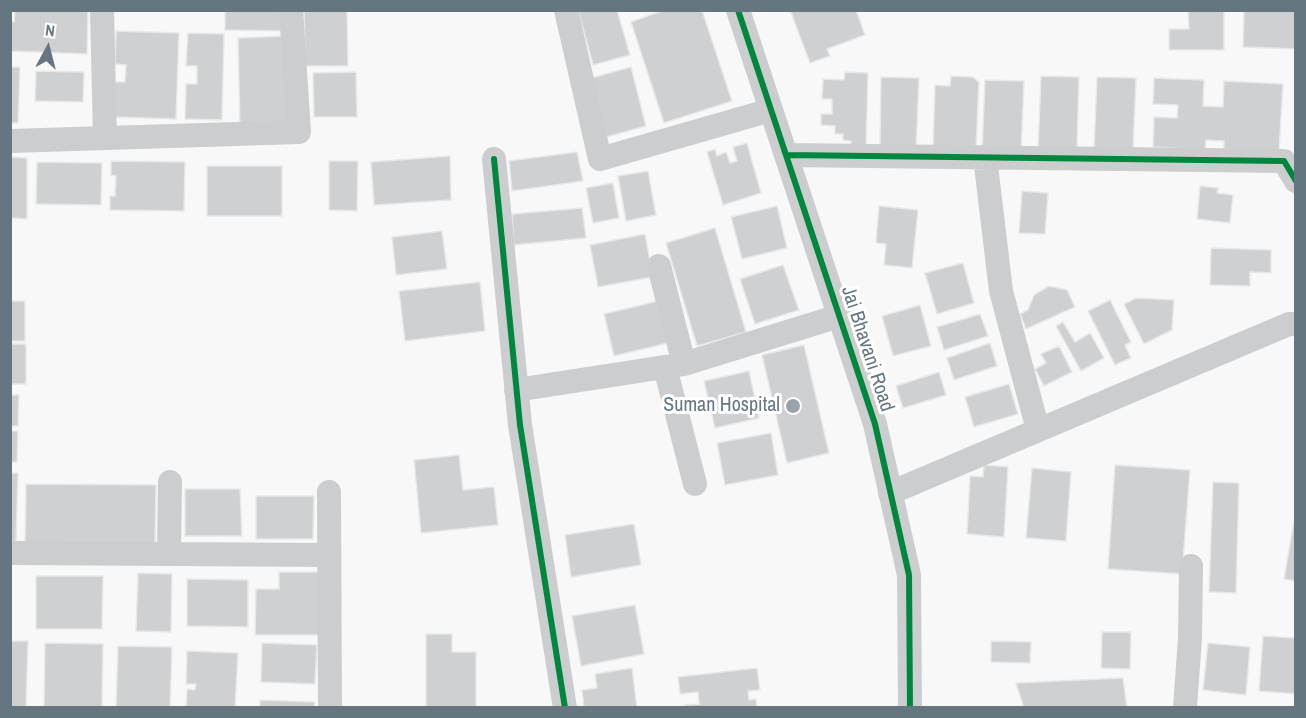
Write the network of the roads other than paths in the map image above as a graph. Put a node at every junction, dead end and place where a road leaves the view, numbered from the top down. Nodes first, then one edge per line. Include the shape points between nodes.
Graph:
1 (102, 10) edge
2 (291, 10) edge
3 (566, 10) edge
4 (738, 10) edge
5 (771, 110) junction
6 (105, 138) junction
7 (10, 141) edge
8 (786, 155) junction
9 (985, 157) junction
10 (494, 159) dead end
11 (1296, 181) edge
12 (659, 266) dead end
13 (839, 316) junction
14 (1293, 328) edge
15 (674, 366) junction
16 (516, 390) junction
17 (1038, 430) junction
18 (170, 482) dead end
19 (695, 484) dead end
20 (329, 492) dead end
21 (890, 493) junction
22 (10, 553) edge
23 (169, 554) junction
24 (329, 555) junction
25 (1191, 566) dead end
26 (330, 708) edge
27 (566, 708) edge
28 (910, 708) edge
29 (1185, 708) edge

1 - 6 street
2 - 6 street via 299,132
3 - 5 street via 600,159
4 - 5 street, Jai Bhavani Road
5 - 8 street, Jai Bhavani Road
6 - 7 street
8 - 9 street
8 - 13 street, Jai Bhavani Road
9 - 11 street via 1284,161
9 - 17 street via 1001,291
10 - 16 street
12 - 15 street
13 - 15 street
13 - 21 street, Jai Bhavani Road via 875,424
14 - 17 street
15 - 16 street
15 - 19 street
16 - 27 street
17 - 21 street
18 - 23 street
20 - 24 street
21 - 28 street, Jai Bhavani Road via 909,575
22 - 23 street
23 - 24 street
24 - 26 street
25 - 29 street

